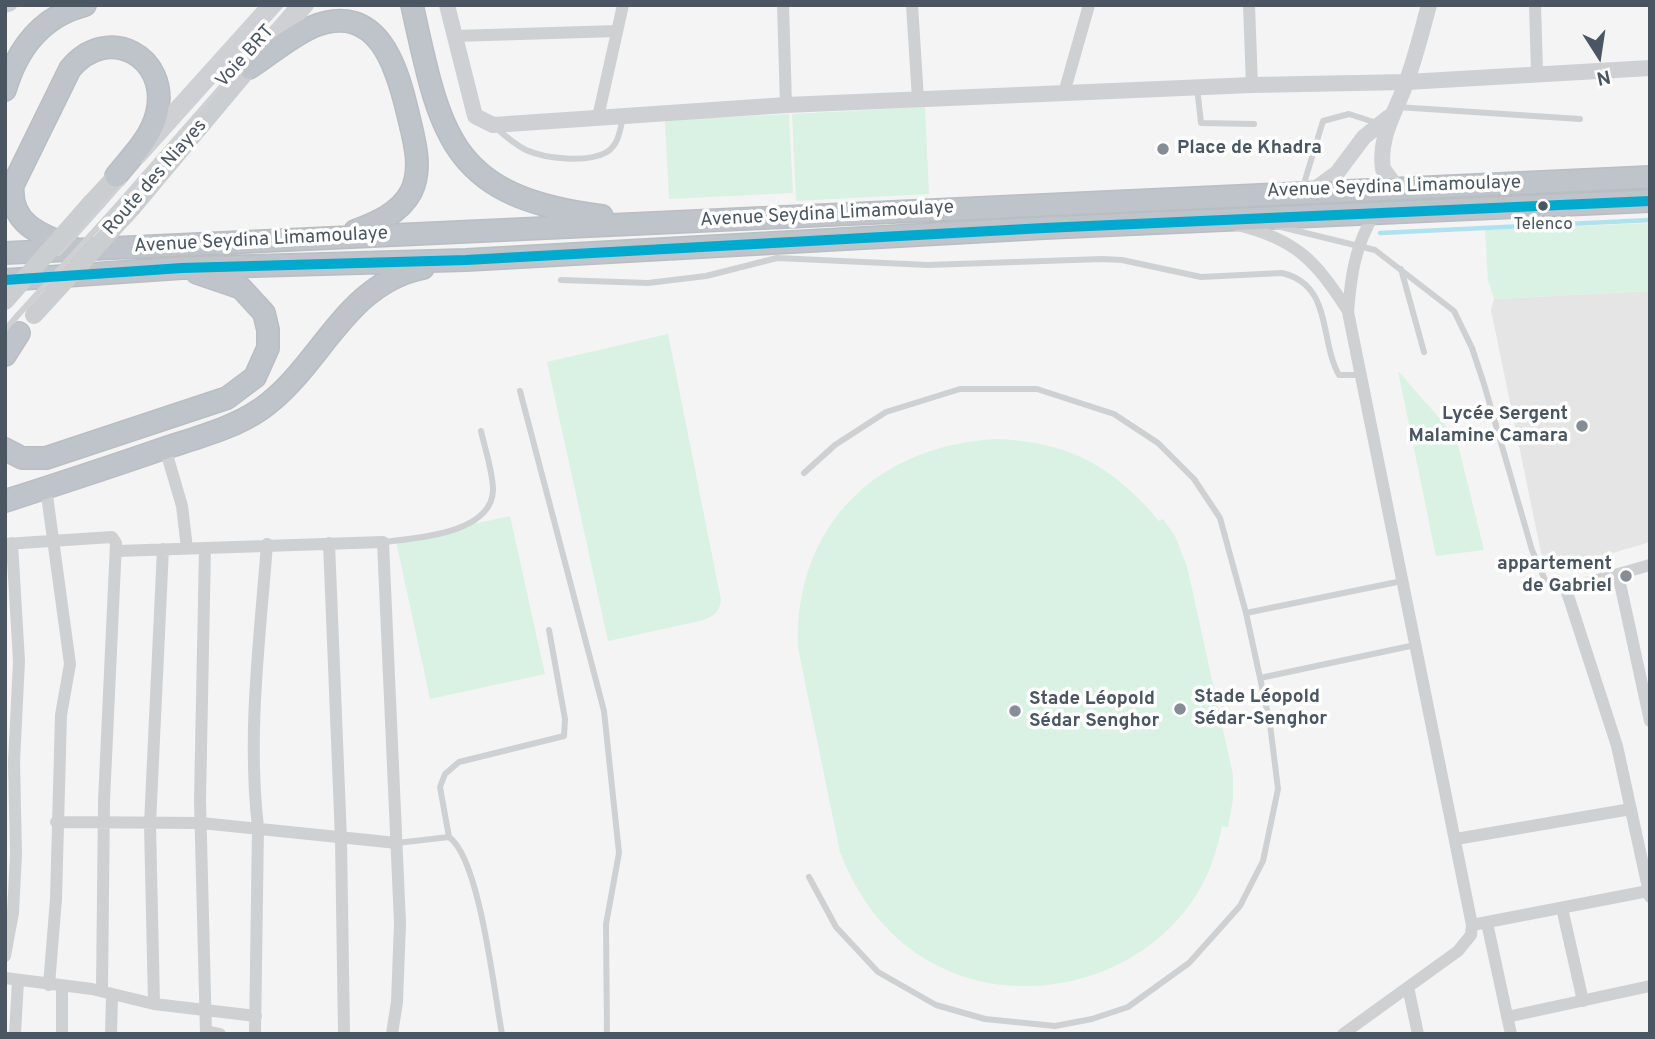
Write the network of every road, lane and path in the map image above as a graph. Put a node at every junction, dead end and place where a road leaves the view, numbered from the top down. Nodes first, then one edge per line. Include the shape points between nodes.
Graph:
1 (11, 5) edge
2 (85, 5) edge
3 (270, 5) edge
4 (281, 5) edge
5 (293, 5) edge
6 (306, 5) edge
7 (412, 5) edge
8 (447, 5) edge
9 (623, 5) edge
10 (783, 5) edge
11 (912, 5) edge
12 (1089, 5) edge
13 (1249, 5) edge
14 (1429, 5) edge
15 (1535, 5) edge
16 (5, 7) edge
17 (617, 31) junction
18 (454, 36) junction
19 (249, 68) junction
20 (1650, 68) edge
21 (1537, 72) junction
22 (1407, 82) junction
23 (1252, 85) junction
24 (1197, 87) junction
25 (5, 90) edge
26 (1064, 93) junction
27 (918, 99) junction
28 (786, 105) junction
29 (623, 116) junction
30 (1388, 116) junction
31 (598, 117) junction
32 (1580, 118) dead end
33 (1254, 124) dead end
34 (493, 125) junction
35 (139, 163) dead end
36 (123, 175) junction
37 (1650, 177) edge
38 (1398, 189) junction
39 (1306, 192) junction
40 (1650, 201) edge
41 (97, 204) junction
42 (125, 207) junction
43 (1376, 213) junction
44 (1251, 220) junction
45 (1220, 221) junction
46 (657, 223) junction
47 (338, 238) junction
48 (1358, 244) junction
49 (78, 249) junction
50 (5, 253) edge
51 (466, 260) junction
52 (182, 268) junction
53 (1401, 269) junction
54 (5, 280) edge
55 (561, 280) dead end
56 (5, 301) edge
57 (5, 312) edge
58 (1348, 312) junction
59 (17, 329) edge
60 (1424, 352) dead end
61 (5, 355) edge
62 (1362, 375) junction
63 (520, 391) dead end
64 (481, 431) dead end
65 (165, 448) junction
66 (5, 450) edge
67 (804, 473) dead end
68 (46, 488) junction
69 (5, 501) edge
70 (54, 540) junction
71 (383, 542) junction
72 (8, 543) edge
73 (329, 543) junction
74 (267, 544) junction
75 (187, 548) junction
76 (205, 548) junction
77 (163, 549) junction
78 (117, 551) junction
79 (1650, 565) edge
80 (1618, 574) junction
81 (1403, 581) junction
82 (1566, 589) junction
83 (1246, 613) junction
84 (549, 630) dead end
85 (1417, 645) junction
86 (1260, 678) junction
87 (1648, 706) edge
88 (1650, 721) edge
89 (1631, 810) junction
90 (56, 822) junction
91 (201, 823) junction
92 (150, 824) junction
93 (103, 825) junction
94 (258, 827) junction
95 (449, 837) junction
96 (341, 839) junction
97 (1456, 839) junction
98 (397, 843) junction
99 (809, 877) dead end
100 (1649, 894) edge
101 (1562, 908) junction
102 (1487, 923) junction
103 (1472, 925) junction
104 (5, 956) edge
105 (11, 979) edge
106 (55, 986) junction
107 (1650, 986) edge
108 (1408, 987) junction
109 (107, 994) junction
110 (1583, 1001) junction
111 (154, 1004) junction
112 (206, 1009) junction
113 (256, 1016) junction
114 (1507, 1017) junction
115 (1350, 1032) edge
116 (206, 1033) edge
117 (15, 1034) edge
118 (62, 1034) edge
119 (111, 1034) edge
120 (220, 1034) edge
121 (255, 1034) edge
122 (344, 1034) edge
123 (392, 1034) edge
124 (502, 1034) edge
125 (607, 1034) edge
126 (1418, 1034) edge
127 (1511, 1034) edge

1 - 16 street
2 - 25 highway via 70,9 34,34 13,66
3 - 36 street, Route des Niayes
4 - 35 lane, Voie BRT
5 - 42 lane, Voie BRT
6 - 19 street, Route des Niayes
7 - 46 highway via 444,129 474,171 497,188 532,202
8 - 18 street
9 - 17 street
10 - 28 street
11 - 27 street
12 - 26 street
13 - 23 street
14 - 22 street
15 - 21 street
17 - 18 street
17 - 31 street
18 - 34 street via 475,116
19 - 42 main road, Route des Niayes
19 - 47 highway via 312,26 327,23 359,25 372,32 391,54 416,153 414,183 391,214
20 - 21 street
21 - 22 street
22 - 23 street
22 - 30 street
23 - 24 street
24 - 26 street
24 - 33 lane via 1201,123
26 - 27 street
27 - 28 street
28 - 29 street
29 - 31 street
29 - 34 lane via 617,141 608,151 590,158 529,151
30 - 32 lane
30 - 38 street via 1381,158 1383,169
30 - 39 street via 1364,137 1336,173
30 - 39 lane via 1349,114 1323,121
31 - 34 street
36 - 41 main road, Route des Niayes
36 - 49 highway via 154,123 158,84 153,71 137,55 118,47 104,48 79,59 70,69 13,185 15,206 25,225
37 - 38 highway, Avenue Seydina Limamoulaye
38 - 39 highway, Avenue Seydina Limamoulaye
39 - 46 highway, Avenue Seydina Limamoulaye
40 - 43 highway, Avenue Seydina Limamoulaye
41 - 56 main road, Route des Niayes, bridge
41 - 57 lane, bridge
42 - 59 main road, Route des Niayes, bridge
43 - 44 highway, Avenue Seydina Limamoulaye
43 - 48 street
44 - 45 highway, Avenue Seydina Limamoulaye
44 - 48 lane
45 - 51 highway, Avenue Seydina Limamoulaye
45 - 58 street via 1291,244 1325,275
46 - 47 highway, Avenue Seydina Limamoulaye
47 - 49 highway, Avenue Seydina Limamoulaye
48 - 53 lane
48 - 58 street
49 - 50 highway, Avenue Seydina Limamoulaye
51 - 52 highway, Avenue Seydina Limamoulaye
51 - 65 highway via 400,274 383,283 351,309 300,373 261,409
52 - 54 highway, Avenue Seydina Limamoulaye
52 - 66 highway via 241,288 256,302 268,330 268,348 254,377 227,398 46,458 22,458
53 - 60 lane
53 - 82 lane via 1445,301 1460,321 1485,384 1532,550 1545,580 1556,589
55 - 62 lane via 648,283 706,276 777,258 928,265 1102,258 1201,277 1282,273 1294,276 1317,299 1339,375
58 - 62 street
59 - 61 highway
62 - 81 street
63 - 125 lane via 604,711 619,853 606,924
64 - 71 lane via 493,491 487,507 472,522 438,535
65 - 68 highway
65 - 75 street
67 - 83 lane via 835,445 886,412 960,389 1050,393 1114,414 1158,443 1194,479 1220,518
68 - 69 highway
68 - 70 street
70 - 72 street
70 - 78 street via 112,537
70 - 90 street via 71,664 61,715
71 - 73 street
71 - 98 street
72 - 104 street via 19,661 16,854
73 - 74 street
73 - 96 street
74 - 76 street
74 - 94 street via 256,690 254,797
75 - 76 street
75 - 77 street
76 - 91 street
77 - 78 street
77 - 92 street
78 - 93 street
79 - 80 street
80 - 82 street
80 - 87 street
81 - 83 lane
81 - 85 street
82 - 89 street via 1617,746
83 - 86 lane
84 - 95 lane via 564,736 459,762 445,774 440,787
85 - 86 lane
85 - 97 street
86 - 99 lane via 1278,789 1263,861 1238,910 1197,954 1128,1007 1055,1026 985,1019 936,1005 878,972 836,927
87 - 88 street
89 - 97 street
89 - 100 street
90 - 93 street
90 - 106 street
91 - 92 street
91 - 94 street
91 - 112 street
92 - 93 street
92 - 111 street
93 - 109 street
94 - 96 street
94 - 113 street
95 - 98 lane
95 - 124 lane via 458,843 468,863
96 - 98 street
96 - 122 street
97 - 103 street
98 - 123 street via 400,923
100 - 101 street
101 - 102 street
101 - 110 street
102 - 103 street
102 - 114 street
103 - 108 street via 1471,935 1458,951
105 - 106 street
105 - 117 street
106 - 109 street
106 - 118 street
107 - 110 street
108 - 115 street
108 - 126 street
109 - 111 street
109 - 119 street
110 - 114 street
111 - 112 street
112 - 113 street
112 - 116 street
113 - 121 street
114 - 127 street
116 - 120 street

